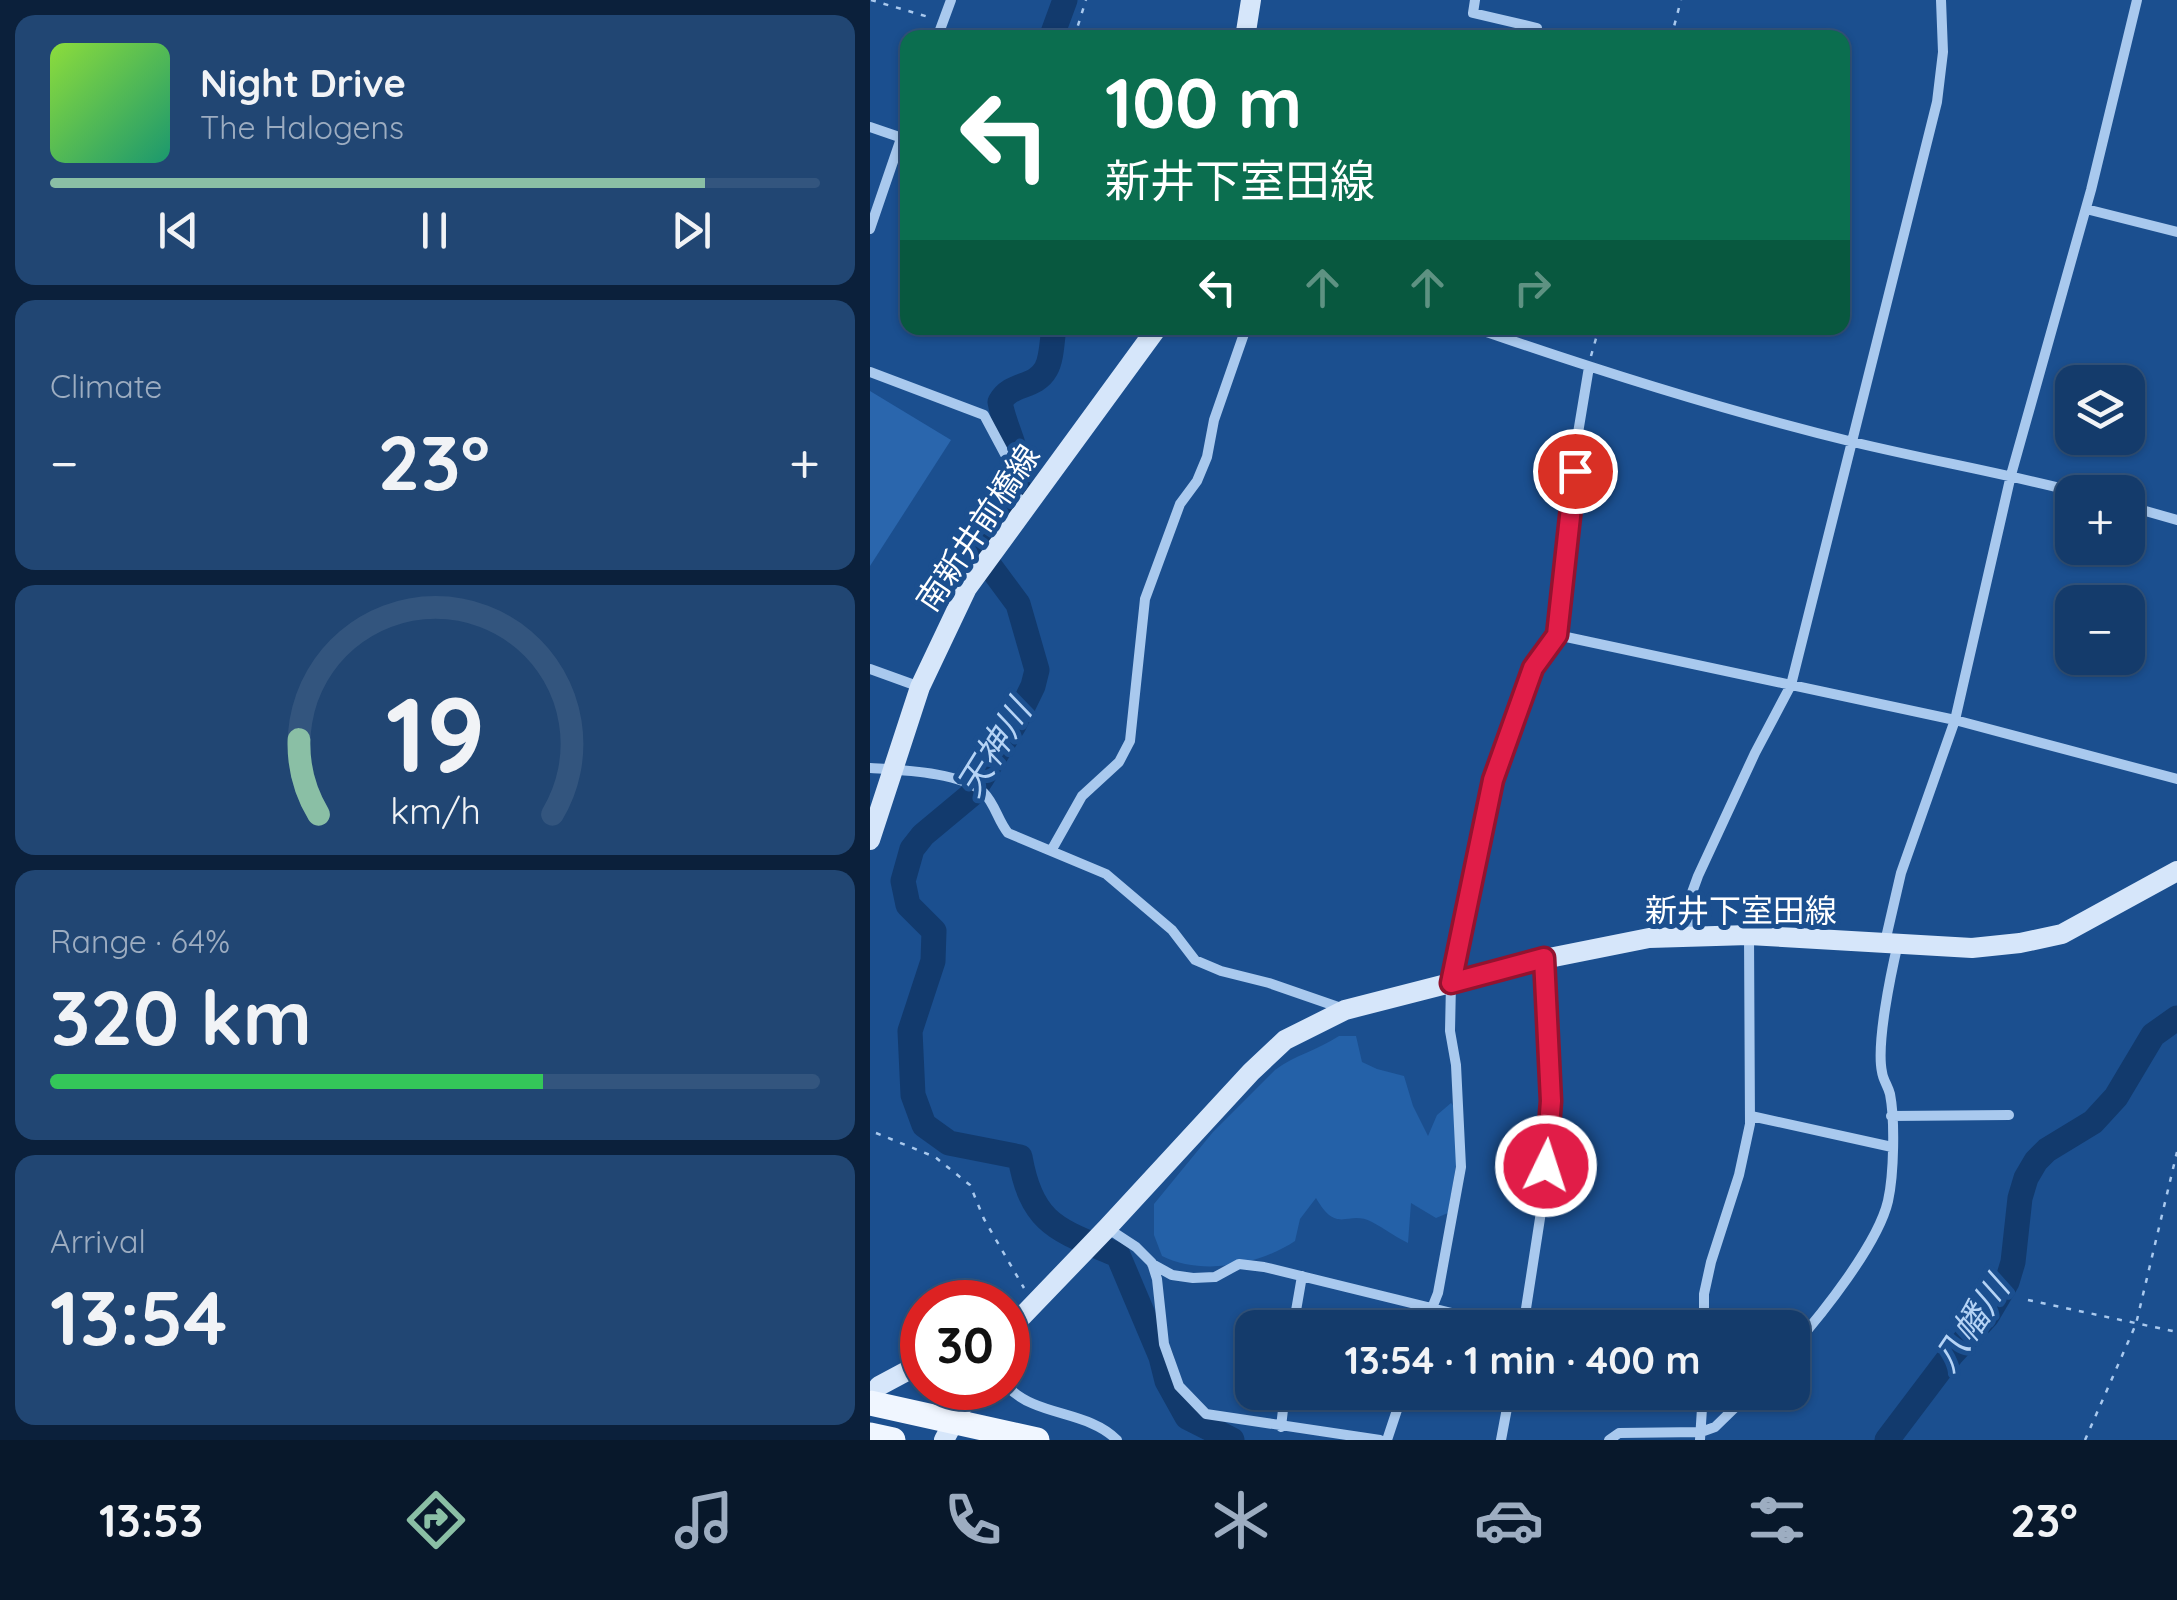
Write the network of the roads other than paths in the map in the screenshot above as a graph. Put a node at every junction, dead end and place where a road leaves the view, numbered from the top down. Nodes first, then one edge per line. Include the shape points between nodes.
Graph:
1 (951, 0) edge
2 (1251, 0) edge
3 (1474, 0) edge
4 (1941, 0) edge
5 (2137, 0) edge
6 (940, 30) edge
7 (1246, 30) edge
8 (1536, 30) edge
9 (870, 127) edge
10 (900, 138) edge
11 (900, 150) edge
12 (2086, 210) junction
13 (870, 230) edge
14 (2177, 232) edge
15 (1152, 335) edge
16 (1244, 335) edge
17 (1495, 335) edge
18 (1589, 367) junction
19 (870, 372) edge
20 (1852, 442) junction
21 (2011, 475) junction
22 (2055, 487) edge
23 (1027, 503) junction
24 (2145, 511) edge
25 (2177, 520) edge
26 (1557, 635) junction
27 (870, 669) edge
28 (1791, 685) junction
29 (920, 687) junction
30 (1955, 720) junction
31 (870, 768) edge
32 (892, 769) junction
33 (2177, 779) edge
34 (870, 840) edge
35 (1051, 851) junction
36 (2177, 871) edge
37 (1749, 935) junction
38 (1689, 936) junction
39 (1891, 943) junction
40 (1544, 958) junction
41 (1451, 983) junction
42 (1345, 1010) junction
43 (2009, 1115) dead end
44 (1750, 1116) junction
45 (1890, 1116) junction
46 (1892, 1147) junction
47 (1107, 1228) junction
48 (1152, 1263) junction
49 (1302, 1276) junction
50 (1030, 1306) edge
51 (1431, 1308) junction
52 (1296, 1310) edge
53 (1439, 1310) edge
54 (1526, 1310) edge
55 (1704, 1310) edge
56 (1810, 1327) edge
57 (900, 1377) edge
58 (875, 1395) edge
59 (1030, 1402) edge
60 (1283, 1410) edge
61 (1396, 1410) edge
62 (1507, 1410) edge
63 (1702, 1410) edge
64 (1733, 1410) edge
65 (1281, 1427) junction
66 (950, 1431) edge
67 (870, 1435) edge
68 (1700, 1436) edge
69 (892, 1440) edge
70 (1037, 1440) edge
71 (1117, 1440) edge
72 (1384, 1440) edge
73 (1501, 1440) edge
74 (1609, 1440) edge

1 - 6 street
2 - 7 main road
3 - 8 street via 1473,13
4 - 20 street via 1937,102
5 - 12 street
9 - 10 street
11 - 13 street
12 - 14 street
12 - 21 street
15 - 23 main road, 南新井前橋線
16 - 35 street via 1208,457 1180,504 1145,599 1130,741 1119,762 1082,796
17 - 18 street
18 - 20 street
18 - 26 street
19 - 23 street via 984,415 1007,458 1004,491
20 - 21 street
20 - 28 street
21 - 22 street
21 - 30 street
23 - 29 main road, 南新井前橋線 via 967,588
24 - 25 street
26 - 28 street
26 - 41 street via 1533,668 1493,780
27 - 29 street
28 - 30 street
28 - 38 street via 1698,876
29 - 32 main road, 南新井前橋線
30 - 33 street
30 - 39 street via 1902,873
31 - 32 street
32 - 34 main road, 南新井前橋線
32 - 35 street via 970,783 986,794 1008,833
35 - 42 street via 1106,874 1172,930 1195,960
36 - 39 main road, 新井下室田線 via 2062,934 1972,948
37 - 38 main road, 新井下室田線
37 - 39 main road, 新井下室田線
37 - 44 street
38 - 40 main road, 新井下室田線
39 - 45 street via 1881,1070
40 - 41 main road, 新井下室田線
40 - 54 street via 1551,1101
41 - 42 main road, 新井下室田線
41 - 51 street via 1461,1167
42 - 47 main road, 新井下室田線 via 1285,1040
43 - 45 street
44 - 46 street
44 - 55 street
45 - 46 street
46 - 56 street via 1888,1202
47 - 48 street
47 - 50 main road, 新井下室田線
48 - 49 street via 1193,1278 1239,1264
48 - 65 street via 1164,1344 1179,1386 1206,1414
49 - 51 street
49 - 52 street
51 - 53 street
57 - 58 main road
58 - 66 main road
59 - 71 street via 1088,1420
60 - 65 street
61 - 72 street
62 - 73 street
63 - 68 street
64 - 68 street
65 - 72 street
66 - 70 main road
67 - 69 main road
68 - 74 street via 1619,1433

